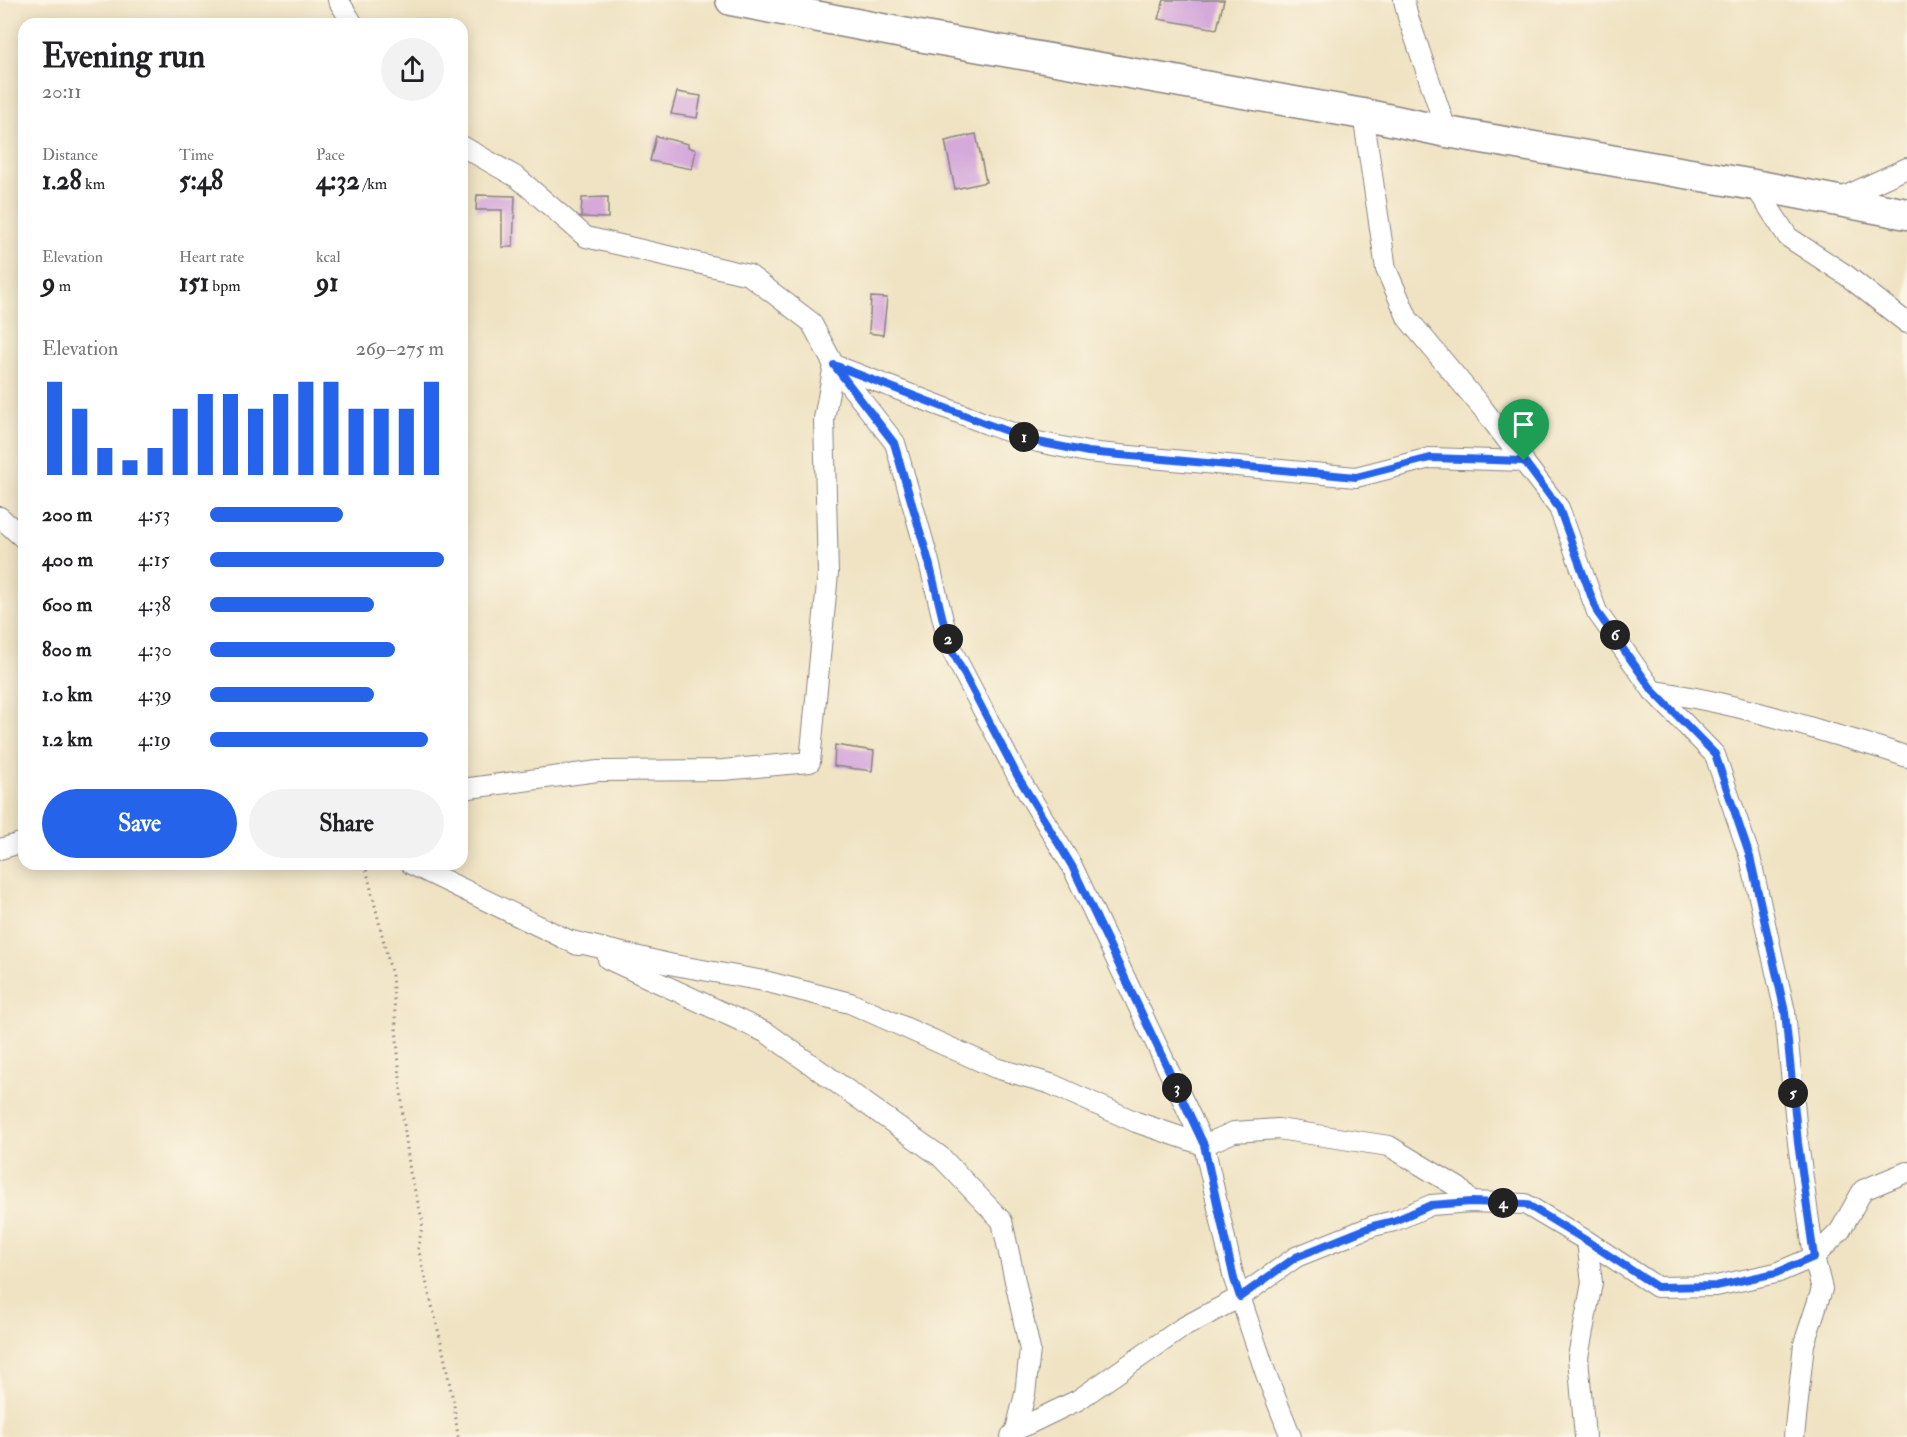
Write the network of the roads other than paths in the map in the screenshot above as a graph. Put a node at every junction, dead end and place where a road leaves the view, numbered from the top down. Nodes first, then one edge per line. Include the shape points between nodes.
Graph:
1 (338, 0) edge
2 (731, 0) edge
3 (1404, 0) edge
4 (349, 18) edge
5 (1363, 114) junction
6 (1447, 132) junction
7 (468, 149) edge
8 (1907, 168) edge
9 (1754, 185) junction
10 (1837, 200) junction
11 (1907, 214) edge
12 (1907, 323) edge
13 (834, 365) junction
14 (1524, 461) junction
15 (0, 517) edge
16 (18, 534) edge
17 (1653, 691) junction
18 (1907, 757) edge
19 (468, 788) edge
20 (18, 844) edge
21 (0, 849) edge
22 (423, 870) edge
23 (567, 940) junction
24 (1204, 1145) junction
25 (1907, 1172) edge
26 (1471, 1202) junction
27 (1587, 1241) junction
28 (1814, 1257) junction
29 (1240, 1297) junction
30 (1013, 1434) edge
31 (1035, 1437) edge
32 (1291, 1437) edge
33 (1585, 1437) edge
34 (1794, 1437) edge

1 - 4 street
2 - 5 main road
3 - 6 street
5 - 6 main road
5 - 14 street via 1386,269 1408,319
6 - 9 main road
7 - 13 street via 518,178 586,237 749,275 812,322
8 - 10 street
9 - 10 main road
9 - 12 street via 1788,237 1846,275
10 - 11 main road
13 - 14 street via 997,428 1038,442 1088,452 1356,477 1430,458
13 - 19 street via 824,419 828,573 810,762 723,770 598,771
13 - 24 street via 894,443 949,645 1017,775 1072,866
14 - 17 street via 1559,508 1597,612
15 - 16 street
17 - 18 street via 1758,712
17 - 28 street via 1715,754 1750,857 1785,1012
20 - 21 street
22 - 23 street
23 - 24 street via 850,1003 996,1068 1051,1084 1136,1122
23 - 30 street via 767,1033 941,1157 1002,1221 1030,1350 1025,1394
24 - 26 street via 1234,1132 1278,1129 1389,1146 1459,1188
24 - 29 street
25 - 28 street via 1863,1190 1840,1230
26 - 27 street via 1526,1204
26 - 29 street via 1431,1205 1296,1257
27 - 28 street via 1657,1287 1716,1286 1776,1273
27 - 33 street via 1592,1283 1578,1357
28 - 34 street via 1822,1289 1804,1344
29 - 30 street via 1182,1328 1078,1400
29 - 32 street
30 - 31 street

